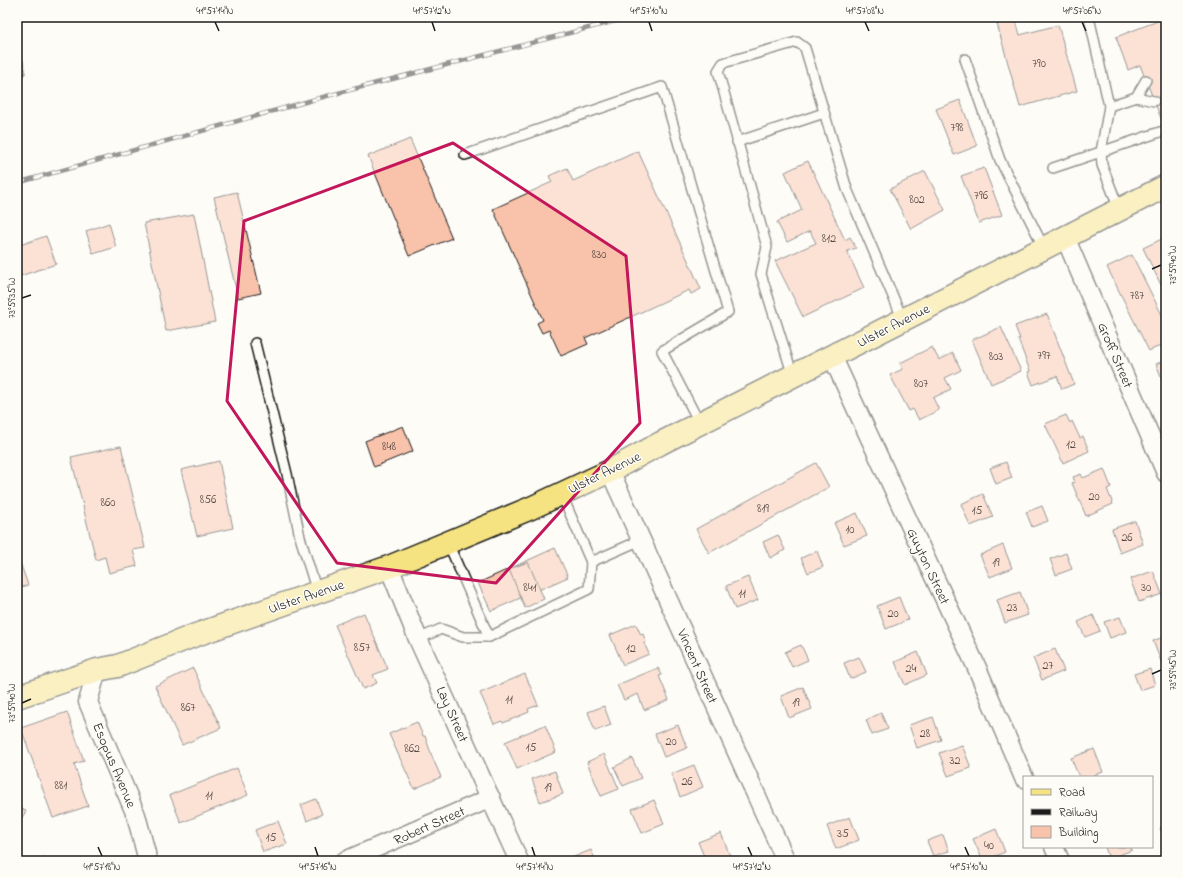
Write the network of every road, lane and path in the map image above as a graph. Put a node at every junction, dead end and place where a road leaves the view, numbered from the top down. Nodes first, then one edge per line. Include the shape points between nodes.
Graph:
1 (1089, 17) edge
2 (17, 60) edge
3 (965, 60) dead end
4 (17, 72) edge
5 (1146, 80) dead end
6 (1136, 97) junction
7 (1154, 100) dead end
8 (1109, 106) junction
9 (824, 113) junction
10 (1166, 130) edge
11 (737, 142) junction
12 (1101, 152) junction
13 (465, 155) dead end
14 (1053, 168) dead end
15 (1166, 186) edge
16 (1120, 210) junction
17 (1065, 237) junction
18 (1044, 248) junction
19 (903, 320) junction
20 (255, 343) dead end
21 (832, 356) junction
22 (793, 376) junction
23 (700, 424) junction
24 (610, 471) junction
25 (1166, 473) edge
26 (561, 493) junction
27 (641, 540) junction
28 (448, 542) junction
29 (591, 562) junction
30 (389, 567) junction
31 (317, 592) junction
32 (489, 637) junction
33 (418, 639) junction
34 (96, 670) junction
35 (17, 697) edge
36 (1023, 776) edge
37 (490, 798) junction
38 (1054, 848) edge
39 (147, 861) edge
40 (345, 861) edge
41 (518, 861) edge
42 (786, 861) edge
43 (1060, 861) edge

1 - 8 lane
2 - 4 lane via 20,71
3 - 18 lane via 1000,160
5 - 6 lane
6 - 7 lane
6 - 8 lane
8 - 12 lane
9 - 11 lane
9 - 11 lane via 805,48 797,42 723,63 718,71
9 - 19 lane via 847,189
10 - 12 lane
11 - 22 lane via 767,247 761,274
12 - 14 lane
12 - 16 lane via 1102,165
13 - 23 lane via 662,87 728,312 662,351
15 - 16 main road, Ulster Avenue
16 - 17 main road, Ulster Avenue
17 - 18 main road, Ulster Avenue
17 - 25 street, Groff Street
18 - 19 main road, Ulster Avenue
19 - 21 main road, Ulster Avenue
20 - 31 lane via 300,537
21 - 22 main road, Ulster Avenue
21 - 36 street, Guyton Street via 977,668
22 - 23 main road, Ulster Avenue
23 - 24 main road, Ulster Avenue
24 - 26 main road, Ulster Avenue
24 - 27 street, Vincent Street
26 - 28 main road, Ulster Avenue
26 - 29 lane
27 - 29 lane
27 - 42 street, Vincent Street
28 - 30 main road, Ulster Avenue
28 - 32 lane
29 - 32 lane via 589,589
30 - 31 main road, Ulster Avenue
30 - 33 street, Lay Street
31 - 34 main road, Ulster Avenue via 118,666
32 - 33 lane via 463,637 441,629
33 - 37 street, Lay Street
34 - 35 main road, Ulster Avenue
34 - 39 street, Esopus Avenue via 88,702 136,815
37 - 40 street, Robert Street
37 - 41 street, Lay Street
38 - 43 street

